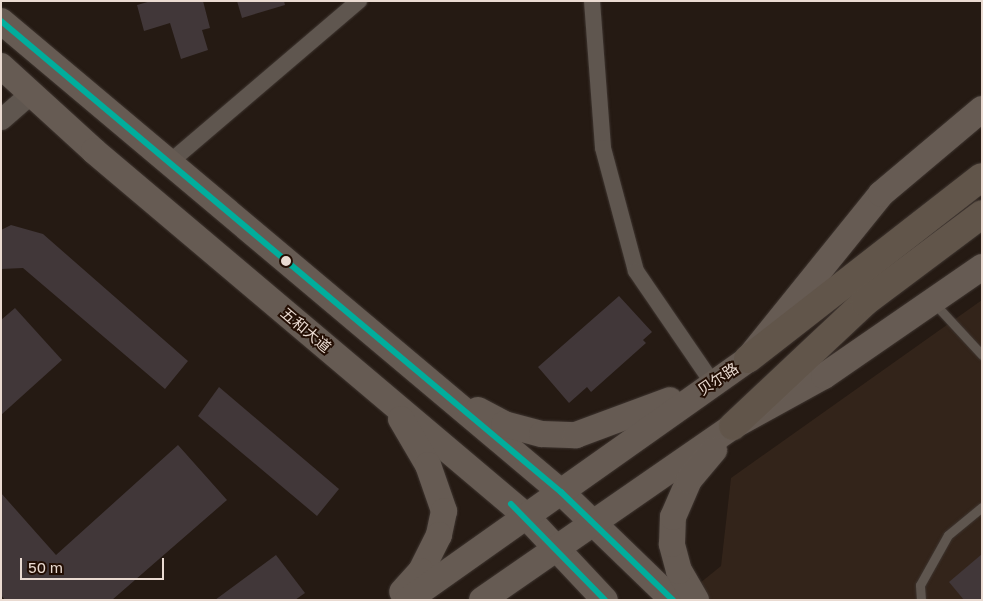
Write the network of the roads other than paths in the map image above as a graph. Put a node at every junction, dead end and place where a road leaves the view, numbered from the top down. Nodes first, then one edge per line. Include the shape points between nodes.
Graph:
1 (359, 1) edge
2 (592, 1) edge
3 (1, 22) edge
4 (1, 66) edge
5 (32, 92) junction
6 (982, 109) edge
7 (1, 119) edge
8 (169, 163) junction
9 (982, 177) edge
10 (982, 214) edge
11 (982, 267) edge
12 (932, 301) junction
13 (982, 355) edge
14 (748, 359) junction
15 (712, 382) junction
16 (433, 386) junction
17 (390, 402) junction
18 (733, 426) junction
19 (560, 492) junction
20 (982, 507) edge
21 (526, 516) junction
22 (592, 525) junction
23 (552, 548) junction
24 (395, 600) edge
25 (408, 600) edge
26 (482, 600) edge
27 (605, 600) edge
28 (673, 600) edge
29 (696, 600) edge
30 (921, 600) edge

1 - 8 street
2 - 15 street via 603,148 636,271
3 - 8 main road
4 - 5 main road, 五和大道
5 - 7 street
5 - 17 main road, 五和大道 via 94,151
6 - 14 main road, 贝尔路 via 881,194
8 - 16 main road
9 - 14 highway
10 - 18 highway via 865,302
11 - 12 main road
12 - 13 lane
12 - 18 main road via 824,376
14 - 15 main road, 贝尔路
15 - 16 main road via 576,435 542,434 504,424
15 - 19 main road, 贝尔路
16 - 19 main road
17 - 21 main road, 五和大道
17 - 24 main road via 428,465 444,511 439,535 421,571
18 - 22 main road
18 - 29 main road via 689,480 673,517 672,544 679,571
19 - 21 main road, 贝尔路
19 - 22 main road
20 - 30 lane via 948,535 920,585
21 - 23 main road, 五和大道
21 - 25 main road, 贝尔路
22 - 23 main road
22 - 28 main road
23 - 26 main road
23 - 27 main road, 五和大道

